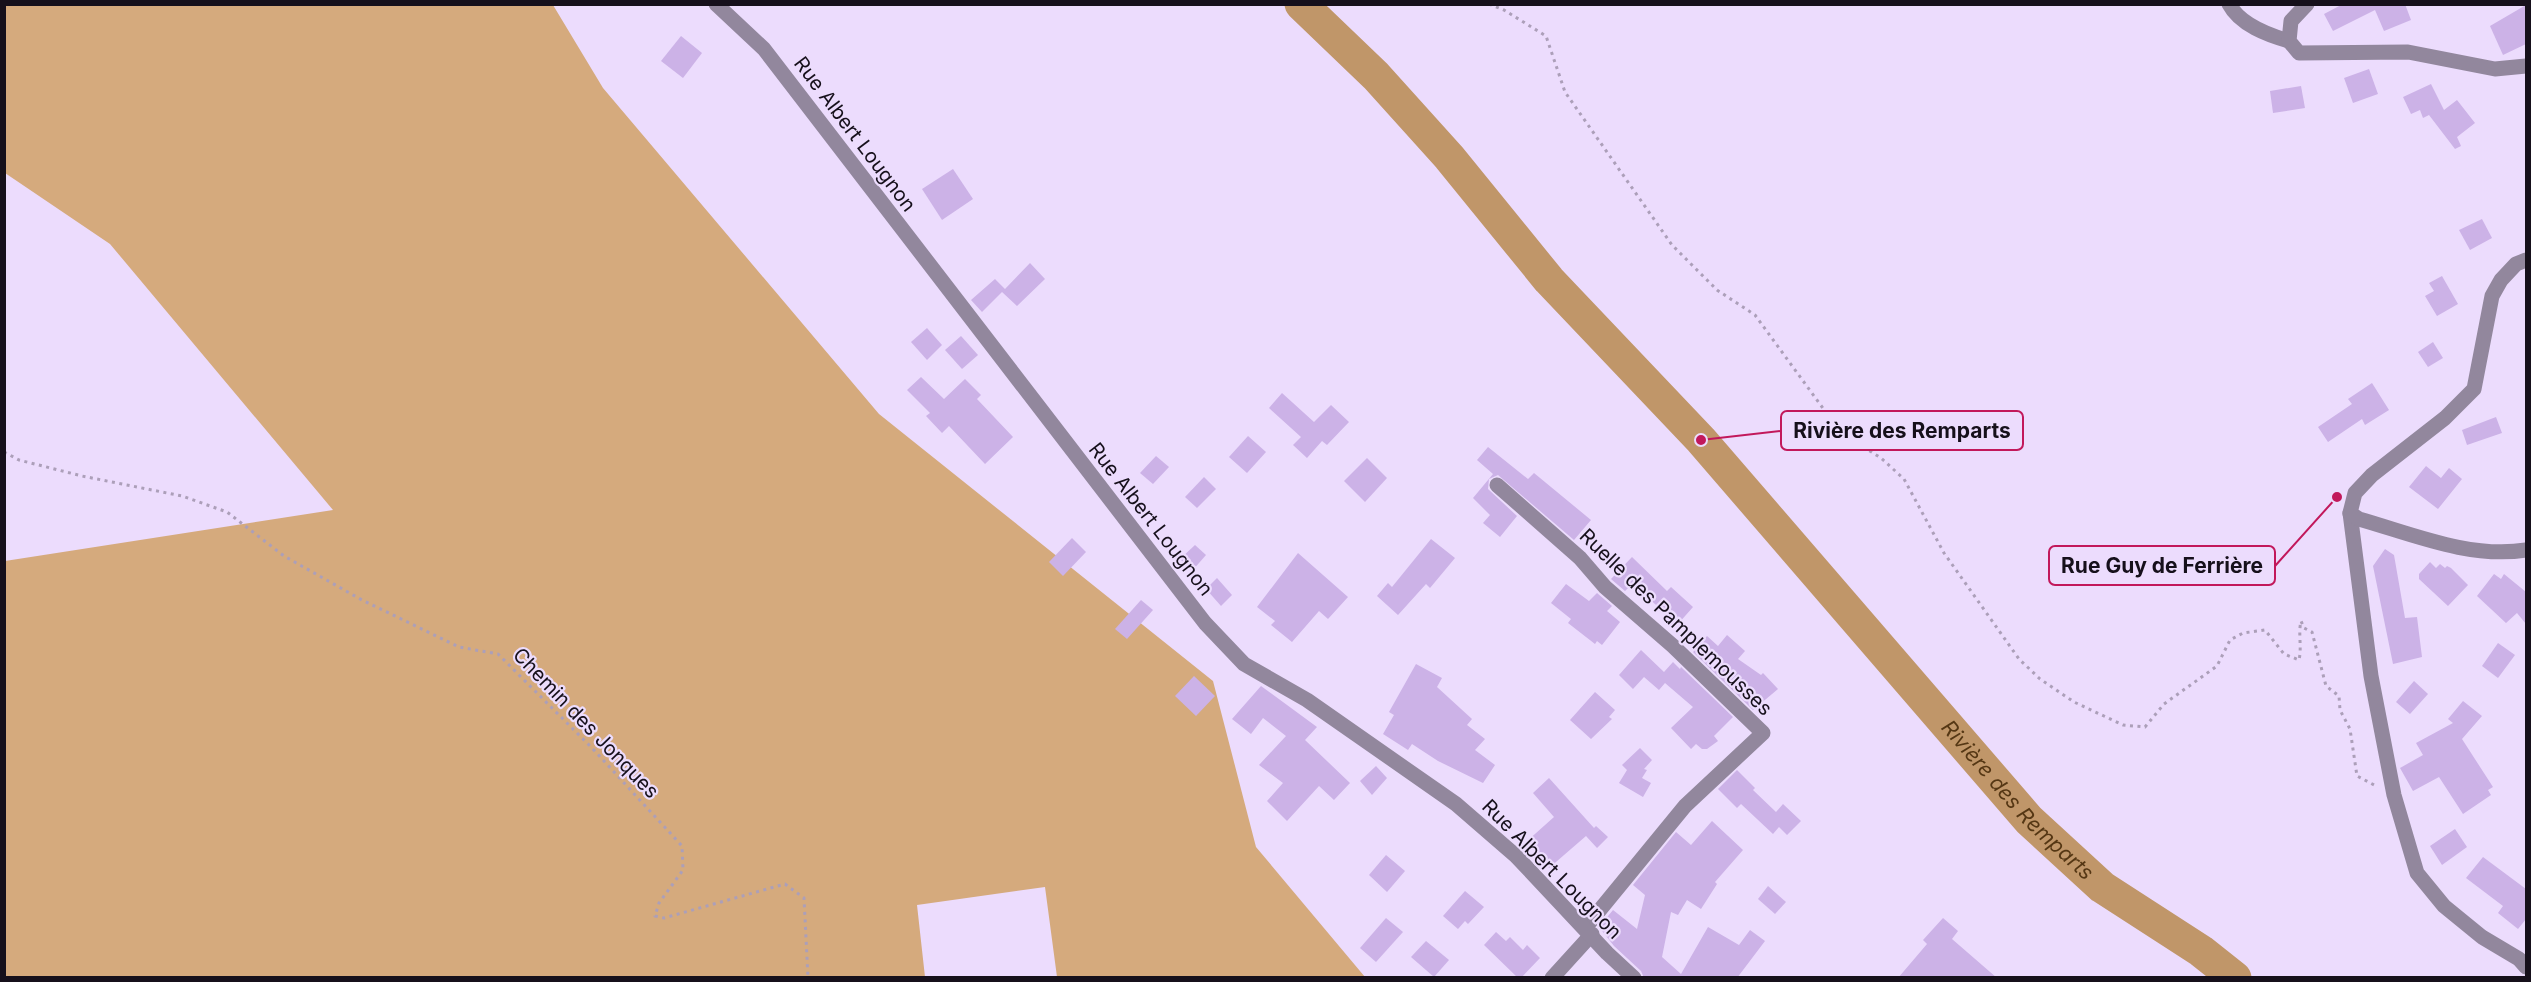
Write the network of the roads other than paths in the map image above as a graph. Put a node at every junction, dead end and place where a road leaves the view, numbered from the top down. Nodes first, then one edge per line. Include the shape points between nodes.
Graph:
1 (716, 4) edge
2 (2229, 4) edge
3 (2307, 4) edge
4 (2289, 41) junction
5 (2526, 66) edge
6 (2526, 260) edge
7 (1497, 485) dead end
8 (2350, 513) junction
9 (2526, 550) edge
10 (1589, 931) junction
11 (2526, 967) edge
12 (1552, 978) edge
13 (1634, 978) edge

1 - 10 street, Rue Albert Lougnon via 764,49 1205,623 1244,664 1307,700 1456,804 1516,856
2 - 4 street via 2234,14 2261,32
3 - 4 street via 2291,21
4 - 5 street via 2299,53 2408,52 2495,69
6 - 8 street via 2516,264 2501,280 2492,297 2474,389 2445,418 2372,475 2355,493
7 - 10 street, Ruelle des Pamplemousses via 1580,558 1605,587 1673,646 1762,733 1685,806
8 - 9 street via 2359,519 2464,548 2509,553
8 - 11 street via 2371,676 2394,795 2417,873 2444,906
10 - 12 street
10 - 13 street, Rue Albert Lougnon

